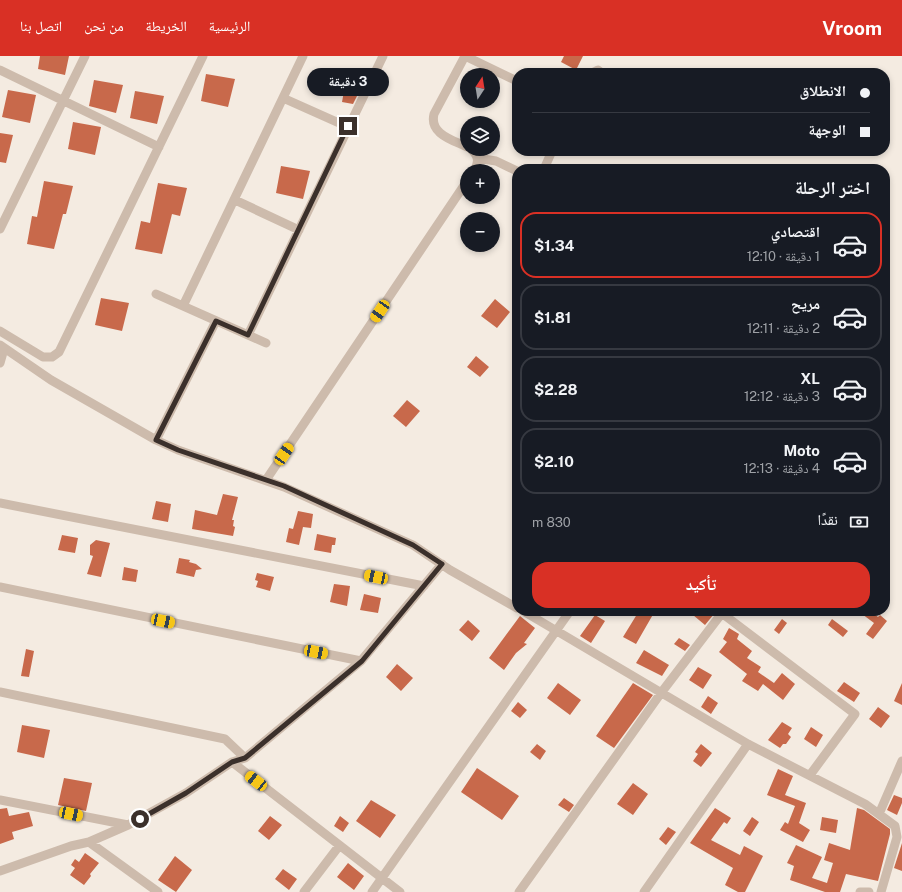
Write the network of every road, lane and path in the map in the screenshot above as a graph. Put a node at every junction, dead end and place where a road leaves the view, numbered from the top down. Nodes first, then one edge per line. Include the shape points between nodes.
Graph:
1 (86, 56) edge
2 (202, 56) edge
3 (303, 56) edge
4 (383, 56) edge
5 (465, 56) edge
6 (0, 70) edge
7 (512, 79) edge
8 (282, 98) junction
9 (64, 100) junction
10 (348, 126) junction
11 (460, 144) edge
12 (159, 147) junction
13 (477, 158) joint
14 (477, 164) edge
15 (512, 169) edge
16 (460, 191) edge
17 (235, 200) junction
18 (0, 229) edge
19 (299, 230) junction
20 (156, 294) dead end
21 (183, 306) junction
22 (216, 321) junction
23 (0, 331) edge
24 (248, 335) junction
25 (266, 343) dead end
26 (2, 347) edge
27 (0, 363) edge
28 (156, 440) junction
29 (266, 480) junction
30 (0, 503) edge
31 (442, 564) junction
32 (424, 586) junction
33 (0, 587) edge
34 (512, 605) edge
35 (532, 616) edge
36 (566, 616) edge
37 (717, 616) edge
38 (725, 616) edge
39 (556, 630) junction
40 (362, 661) junction
41 (0, 692) edge
42 (661, 693) junction
43 (748, 744) junction
44 (245, 758) junction
45 (902, 761) edge
46 (232, 762) junction
47 (810, 775) junction
48 (0, 800) edge
49 (880, 814) junction
50 (128, 825) junction
51 (89, 842) junction
52 (340, 846) junction
53 (0, 871) edge
54 (382, 878) junction
55 (158, 892) edge
56 (304, 892) edge
57 (372, 892) edge
58 (400, 892) edge
59 (519, 892) edge
60 (644, 892) edge
61 (860, 892) edge
62 (869, 892) edge
63 (881, 892) edge

1 - 9 street
2 - 12 street
3 - 8 street
4 - 10 street
5 - 7 street
5 - 11 street via 434,114 433,121 439,134
6 - 9 street
8 - 10 street
8 - 17 street
9 - 12 street
9 - 18 street
10 - 19 street
12 - 23 street via 59,352 43,357
13 - 14 street
13 - 15 street via 496,161
16 - 29 street
17 - 19 street
17 - 21 street
19 - 24 street
20 - 21 street
21 - 22 street
22 - 24 street
22 - 28 street
24 - 25 street
26 - 27 street
26 - 28 street via 50,380
28 - 29 street
29 - 31 street via 413,545
30 - 32 street
31 - 32 street
31 - 34 street
32 - 40 street
33 - 40 street
35 - 39 street
36 - 39 street
37 - 42 street
38 - 47 street via 855,714
39 - 42 street
39 - 54 street
40 - 44 street
41 - 44 street via 225,739
42 - 43 street
42 - 59 street
43 - 47 street
43 - 60 street
44 - 46 street
45 - 49 street
46 - 50 street via 186,793
46 - 52 street
47 - 49 street
48 - 50 street
49 - 63 street via 896,826 897,838
50 - 51 street
51 - 53 street
51 - 55 street
52 - 54 street
52 - 56 street
54 - 57 street
54 - 58 street
61 - 62 street

